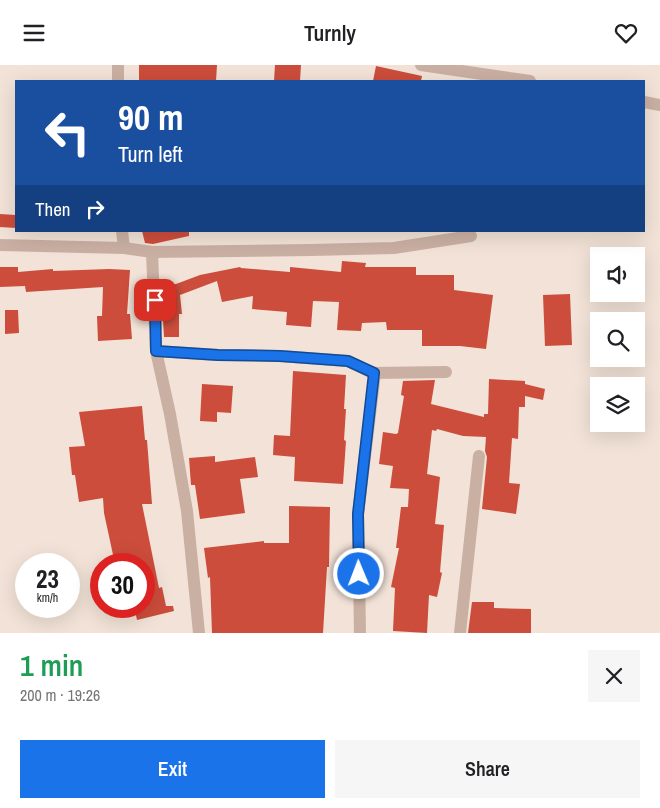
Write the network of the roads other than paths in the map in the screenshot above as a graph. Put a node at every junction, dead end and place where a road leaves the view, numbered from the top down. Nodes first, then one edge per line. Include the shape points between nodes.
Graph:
1 (118, 65) edge
2 (421, 65) edge
3 (118, 80) edge
4 (523, 80) edge
5 (645, 102) edge
6 (660, 105) edge
7 (122, 232) edge
8 (471, 236) dead end
9 (0, 245) edge
10 (124, 248) junction
11 (152, 252) junction
12 (156, 351) junction
13 (446, 372) dead end
14 (374, 373) junction
15 (480, 456) dead end
16 (199, 633) edge
17 (360, 633) edge
18 (460, 633) edge

1 - 3 street
2 - 4 street
5 - 6 street
7 - 10 street
8 - 11 street via 394,248
9 - 10 street
10 - 11 street
11 - 12 street
12 - 14 street via 348,361
12 - 16 street via 187,511
13 - 14 street
14 - 17 street via 358,514
15 - 18 street

